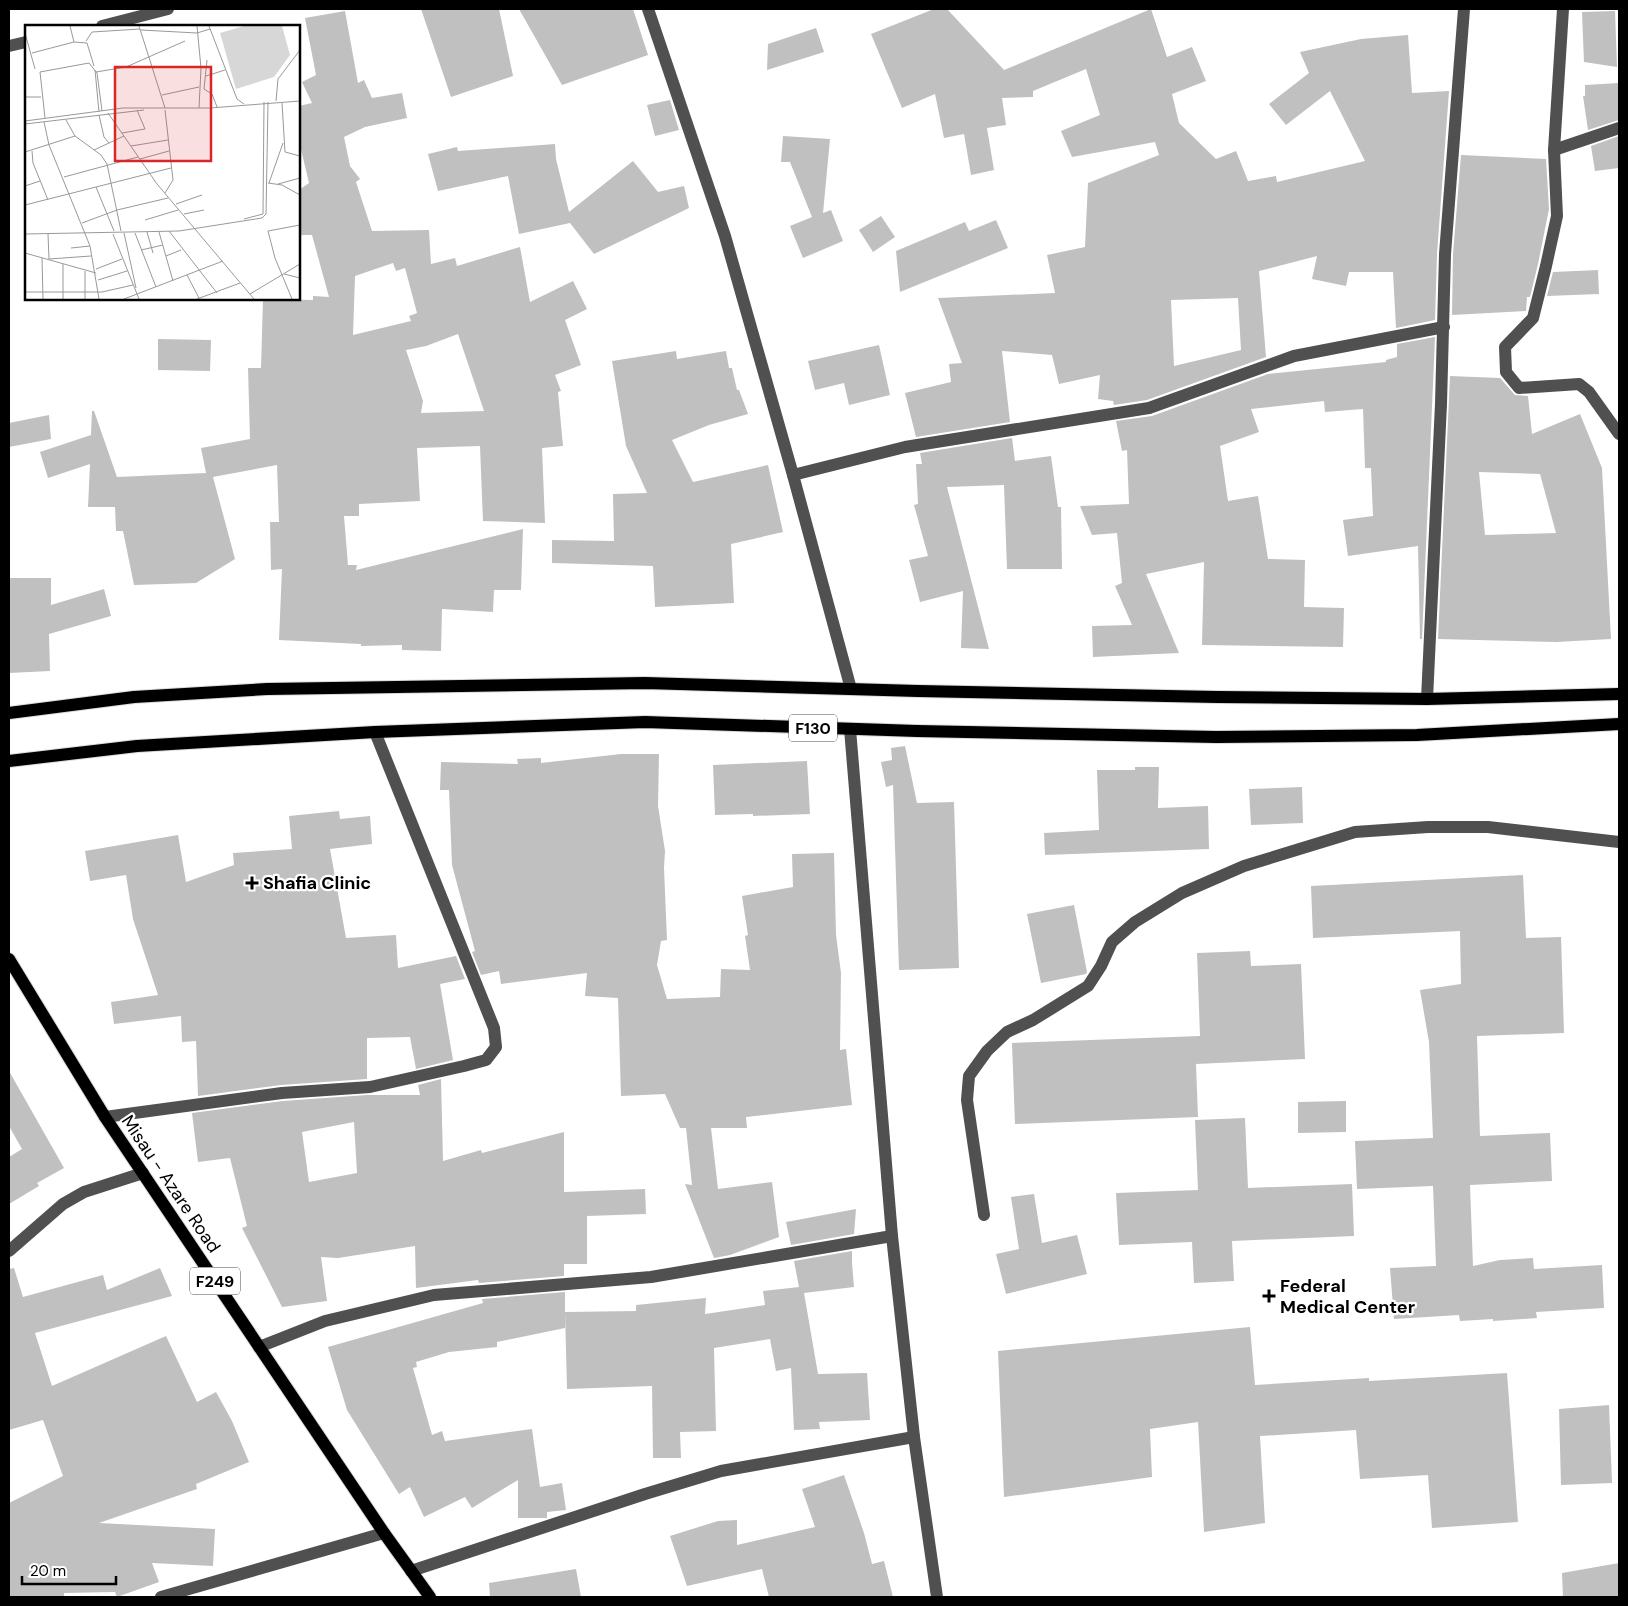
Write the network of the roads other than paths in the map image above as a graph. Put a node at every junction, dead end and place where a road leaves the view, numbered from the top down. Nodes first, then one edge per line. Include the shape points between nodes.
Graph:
1 (168, 9) edge
2 (648, 9) edge
3 (1464, 9) edge
4 (1563, 9) edge
5 (106, 25) edge
6 (25, 42) edge
7 (9, 46) edge
8 (1619, 128) edge
9 (1554, 150) junction
10 (1444, 327) junction
11 (1619, 434) edge
12 (793, 475) junction
13 (851, 689) junction
14 (1619, 694) edge
15 (1427, 699) junction
16 (9, 713) edge
17 (1619, 724) edge
18 (850, 729) junction
19 (375, 732) junction
20 (9, 761) edge
21 (1619, 842) edge
22 (9, 959) edge
23 (105, 1117) junction
24 (143, 1174) junction
25 (984, 1215) dead end
26 (892, 1236) junction
27 (9, 1250) edge
28 (259, 1347) junction
29 (914, 1437) junction
30 (384, 1533) junction
31 (411, 1571) junction
32 (161, 1597) edge
33 (430, 1597) edge
34 (937, 1597) edge

1 - 5 street
2 - 12 street via 725,236
3 - 10 street via 1445,254
4 - 9 street
6 - 7 street
8 - 9 street
9 - 11 street via 1556,216 1546,266 1533,318 1505,347 1506,372 1519,388 1578,384 1589,392
10 - 12 street via 1294,356 1149,408 905,447
10 - 15 street
12 - 13 street
13 - 15 main road, F130
13 - 16 main road, F130 via 645,683 267,689 134,697
14 - 15 main road, F130
17 - 18 main road, F130 via 1417,735 1216,737
18 - 19 main road, F130 via 645,722
18 - 26 street
19 - 20 main road, F130 via 136,746
19 - 23 street via 494,1028 496,1047 486,1060 370,1087 282,1093
21 - 25 street via 1488,827 1355,832 1244,866 1182,893 1135,922 1112,942 1088,986 1008,1032 969,1076 966,1100
22 - 23 main road, Misau - Azare Road / F249
23 - 24 main road, Misau - Azare Road / F249
24 - 27 street via 84,1192 63,1204
24 - 28 main road, Misau - Azare Road / F249
26 - 28 street via 651,1277 434,1296 325,1321
26 - 29 street
28 - 30 main road, Misau - Azare Road / F249
29 - 31 street via 721,1472
29 - 34 street
30 - 31 main road, Misau - Azare Road / F249
30 - 32 street
31 - 33 main road, Misau - Azare Road / F249

